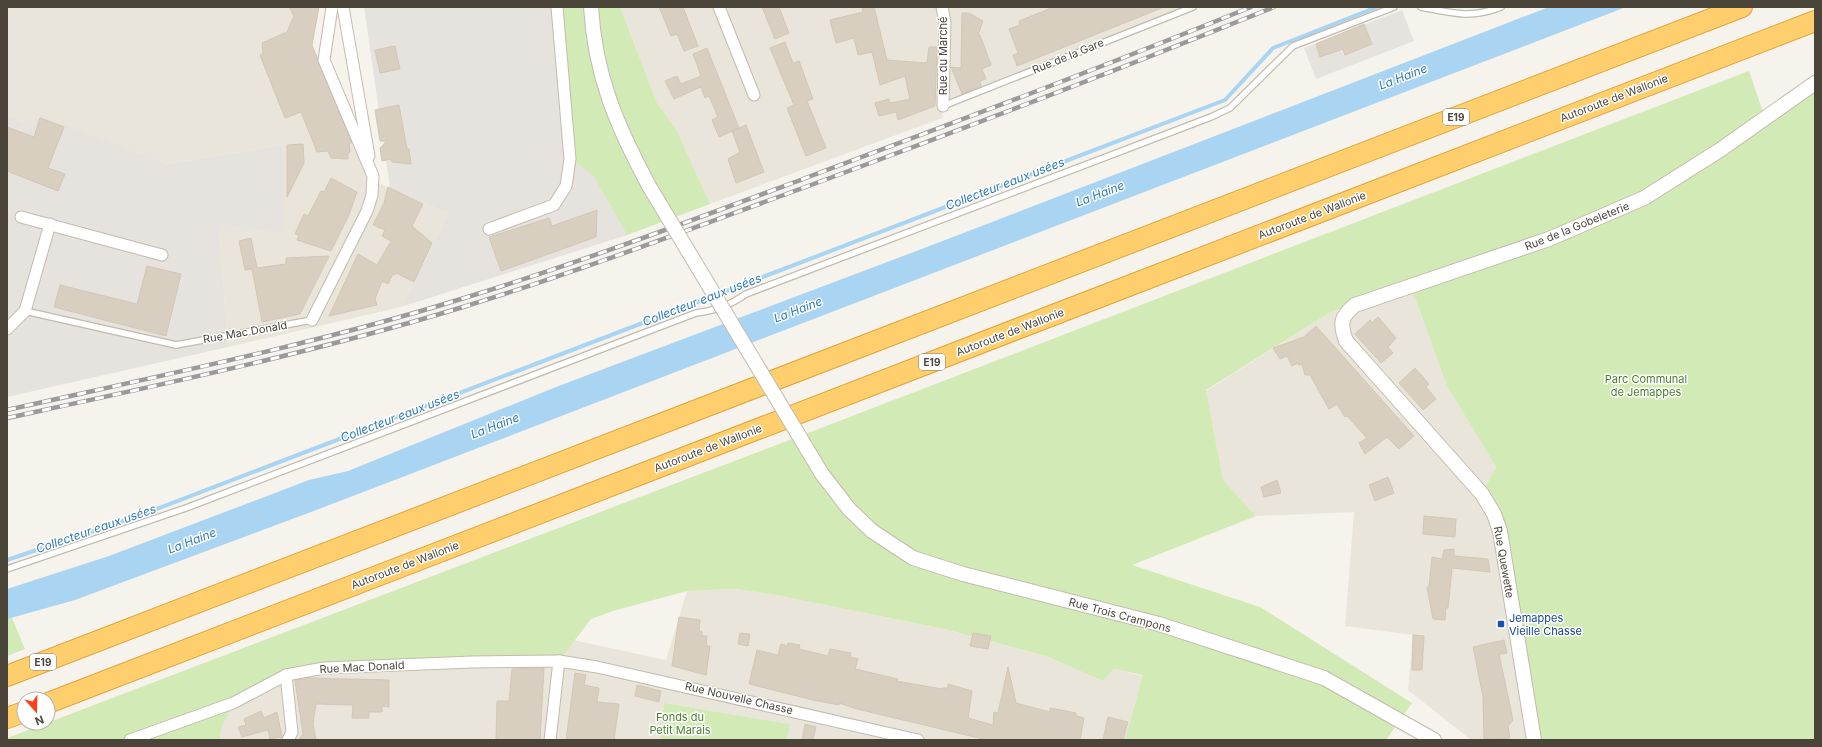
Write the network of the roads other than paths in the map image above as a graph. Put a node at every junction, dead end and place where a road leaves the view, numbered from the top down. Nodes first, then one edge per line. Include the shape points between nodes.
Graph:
1 (332, 7) edge
2 (343, 7) edge
3 (556, 7) edge
4 (591, 7) edge
5 (719, 7) edge
6 (942, 7) edge
7 (1193, 7) edge
8 (1394, 7) edge
9 (1421, 7) edge
10 (1501, 7) edge
11 (1742, 7) edge
12 (1815, 21) edge
13 (1815, 83) edge
14 (754, 96) dead end
15 (943, 106) joint
16 (373, 176) junction
17 (20, 217) dead end
18 (50, 224) junction
19 (489, 229) dead end
20 (162, 255) dead end
21 (25, 311) junction
22 (312, 320) joint
23 (7, 329) edge
24 (1346, 341) joint
25 (7, 569) edge
26 (559, 661) junction
27 (286, 675) junction
28 (7, 676) edge
29 (56, 699) edge
30 (130, 740) edge
31 (288, 740) edge
32 (550, 740) edge
33 (918, 740) edge
34 (1434, 740) edge
35 (1534, 740) edge

1 - 16 street, Rue Mac Donald via 324,60
2 - 16 street, Rue Mac Donald
3 - 19 street via 570,159 566,186 554,205
4 - 34 street, Rue Trois Crampons, bridge via 594,39 608,99 620,130 648,186 822,474 849,509 866,525 889,544 912,558 963,574 1159,624 1324,678
5 - 14 street
6 - 15 street, Rue du Marché via 945,22
7 - 15 lane, Rue de la Gare
8 - 25 lane via 1294,46 1230,108 1211,117 746,294 707,312 696,313 193,506
9 - 10 lane via 1464,15 1490,12
11 - 28 highway, E19
12 - 29 highway, Autoroute de Wallonie / E19
13 - 24 street, Rue de la Gobeleterie via 1720,150 1644,198 1549,239 1355,305 1346,312 1342,321
16 - 22 street, Rue Mac Donald via 372,195 367,211
17 - 18 street
18 - 20 street
18 - 21 street
21 - 22 lane, Rue Mac Donald via 176,345
21 - 23 street
24 - 35 street, Rue Quewette via 1482,494 1494,514 1500,531
26 - 27 street, Rue Mac Donald via 324,668
26 - 32 street
26 - 33 street, Rue Nouvelle Chasse via 597,667
27 - 30 street, Rue Mac Donald via 233,703
27 - 31 street via 292,732

